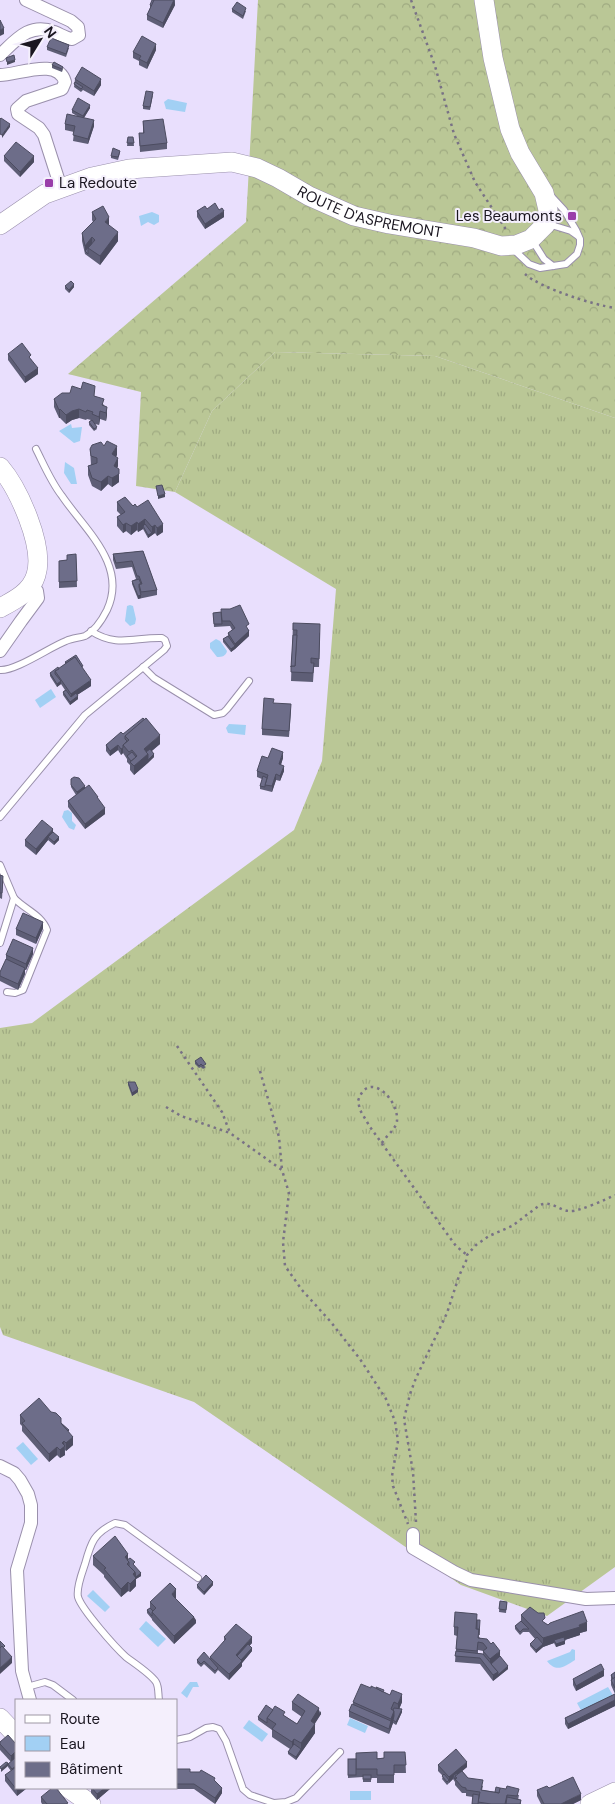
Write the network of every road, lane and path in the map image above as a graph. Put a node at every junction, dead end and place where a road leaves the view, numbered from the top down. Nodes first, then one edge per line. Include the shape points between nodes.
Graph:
1 (26, 0) edge
2 (410, 0) edge
3 (484, 0) edge
4 (0, 55) edge
5 (0, 75) edge
6 (538, 181) junction
7 (61, 188) junction
8 (546, 224) junction
9 (0, 225) edge
10 (498, 229) dead end
11 (531, 239) junction
12 (580, 239) junction
13 (509, 246) junction
14 (552, 266) junction
15 (522, 271) dead end
16 (615, 308) edge
17 (36, 449) dead end
18 (0, 467) edge
19 (31, 585) junction
20 (0, 608) edge
21 (91, 631) junction
22 (0, 652) edge
23 (142, 667) junction
24 (0, 670) edge
25 (249, 680) dead end
26 (0, 818) edge
27 (0, 865) edge
28 (14, 898) junction
29 (0, 943) edge
30 (7, 992) dead end
31 (177, 1046) dead end
32 (260, 1071) dead end
33 (166, 1107) dead end
34 (230, 1133) junction
35 (382, 1144) junction
36 (282, 1170) junction
37 (615, 1195) edge
38 (467, 1254) junction
39 (0, 1466) edge
40 (415, 1529) junction
41 (198, 1578) dead end
42 (615, 1598) edge
43 (27, 1687) junction
44 (30, 1699) edge
45 (72, 1699) edge
46 (159, 1699) edge
47 (178, 1740) edge
48 (340, 1752) dead end
49 (69, 1789) edge
50 (615, 1792) edge
51 (91, 1804) edge
52 (590, 1804) edge

1 - 4 street via 71,21 78,27 79,35 72,39 34,29 24,33
2 - 10 path via 435,66 454,134 475,182 505,228
3 - 6 street via 493,58 510,129 520,153
5 - 7 street via 38,69 53,70 64,78 62,89 26,101 17,109 18,114 39,128 44,136
6 - 8 street via 548,210
6 - 12 lane via 564,210
7 - 9 street, ROUTE D'ASPREMONT via 45,194
7 - 13 street, ROUTE D'ASPREMONT via 129,169 232,162 257,168 354,216
8 - 11 street, ROUTE D'ASPREMONT
8 - 12 lane via 571,231
11 - 13 street, ROUTE D'ASPREMONT
11 - 14 lane
12 - 14 lane via 574,258 561,266
13 - 14 lane via 529,264 540,268
15 - 16 path via 528,277 578,299
17 - 21 lane via 60,494 103,551 113,574 111,600
18 - 19 street via 24,507 31,528 38,564
19 - 20 street
19 - 22 street via 38,598
21 - 23 lane via 112,640 165,640 167,646
21 - 24 lane
23 - 25 lane via 214,715 228,709
23 - 26 lane via 85,715
27 - 28 lane
28 - 29 lane
28 - 30 lane via 41,919 46,930 23,990 15,994
31 - 34 path via 222,1112
32 - 36 path via 279,1137
33 - 34 path via 181,1116
34 - 36 path
35 - 35 path via 360,1110 358,1101 364,1090 369,1088 382,1090 396,1114 395,1127
35 - 38 path via 456,1246
36 - 40 path via 289,1193 285,1266 360,1359 386,1399 395,1421 398,1441 393,1486
37 - 38 path via 572,1212 545,1203 512,1226 489,1236
38 - 40 path via 447,1313 410,1394 404,1419 413,1472
39 - 43 street via 20,1480 31,1504 31,1523 17,1570 22,1671
40 - 42 street via 413,1548 471,1580 586,1599
41 - 46 lane via 125,1525 115,1523 105,1528 89,1547 78,1597 118,1650 155,1680
43 - 44 street
43 - 45 lane via 45,1682
47 - 48 lane via 206,1728 219,1729 243,1789 274,1804 296,1798
49 - 51 street
50 - 52 street

